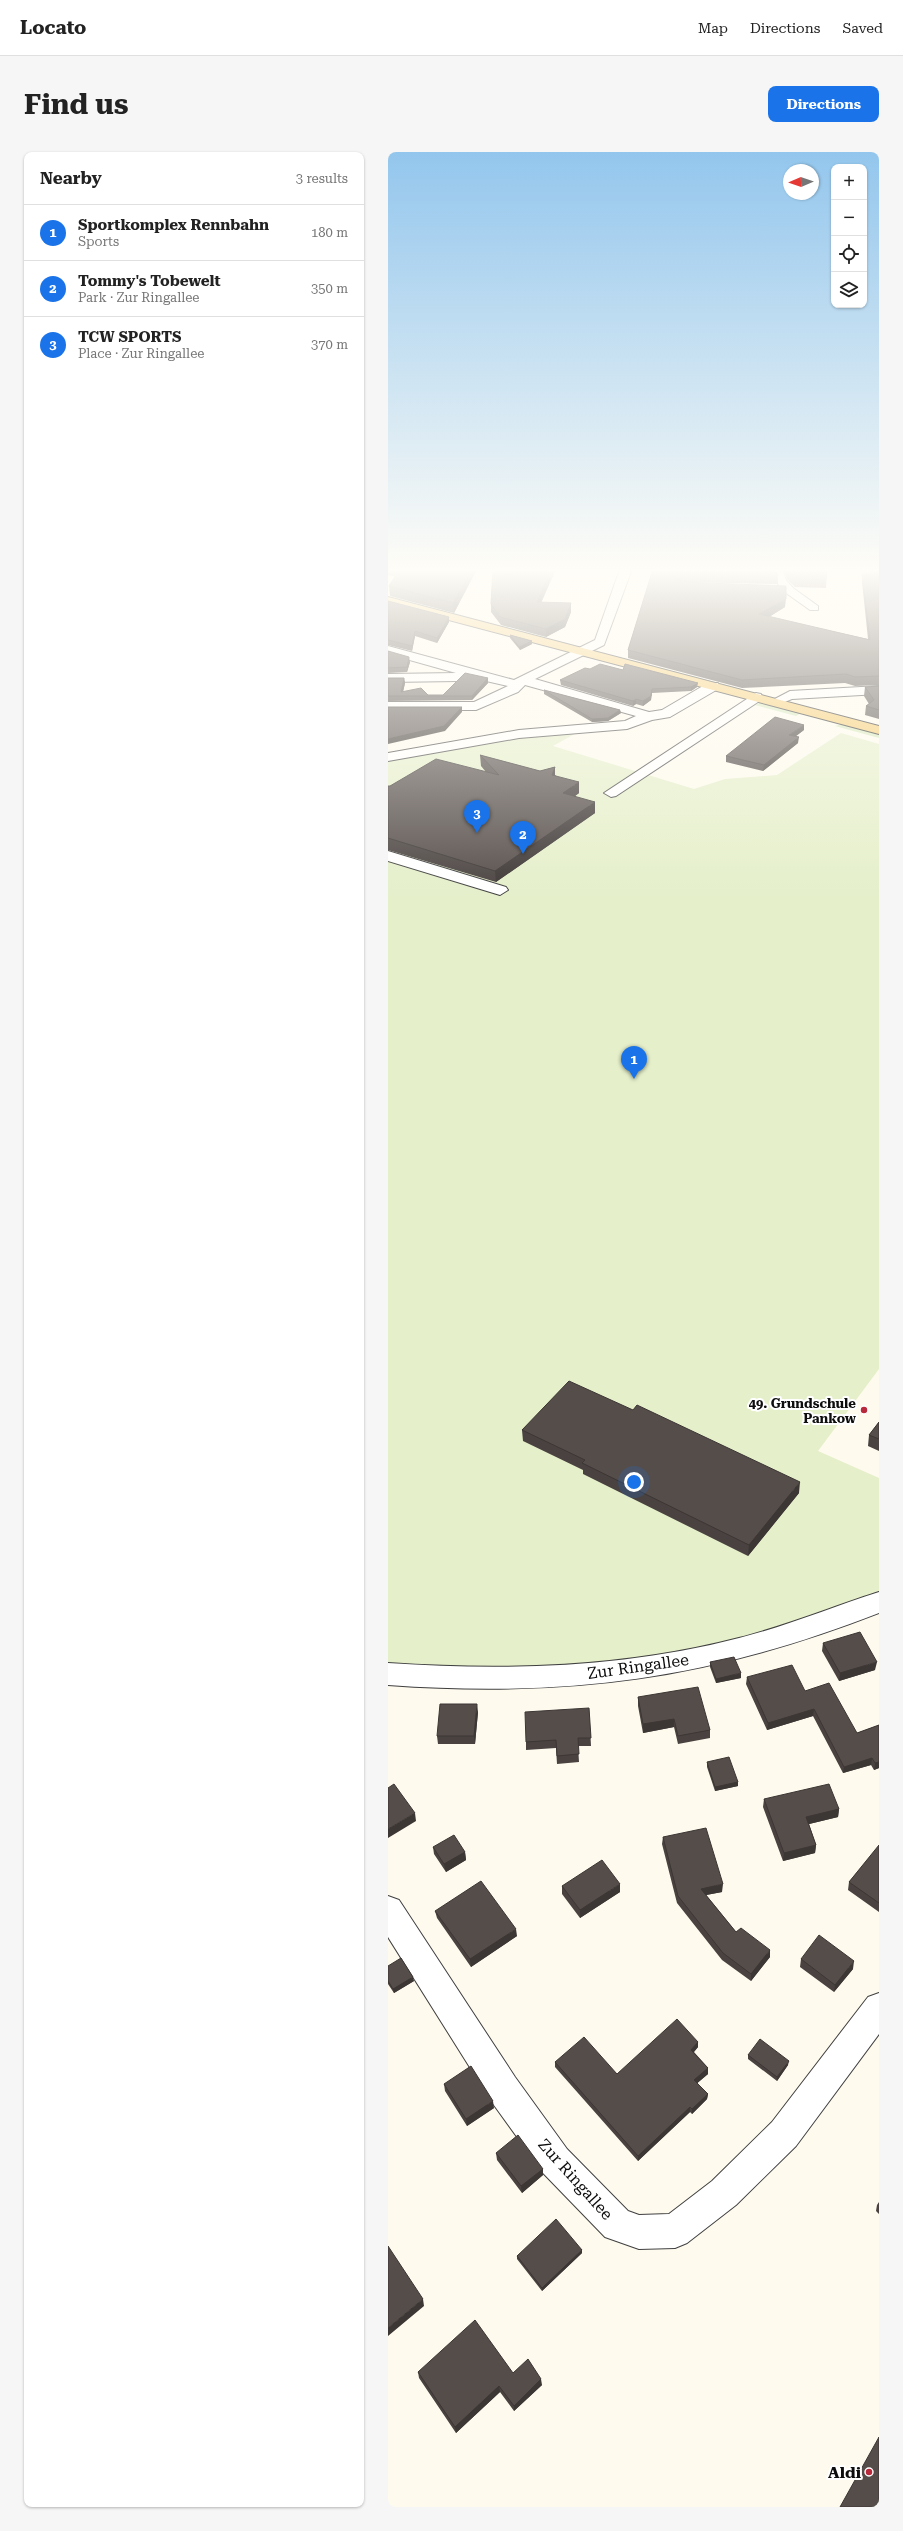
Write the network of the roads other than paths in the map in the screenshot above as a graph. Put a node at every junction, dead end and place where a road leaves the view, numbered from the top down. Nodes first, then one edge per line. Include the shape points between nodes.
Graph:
1 (503, 679) edge
2 (526, 679) edge
3 (686, 679) edge
4 (519, 682) junction
5 (713, 686) junction
6 (879, 690) edge
7 (756, 697) junction
8 (775, 702) junction
9 (388, 706) edge
10 (649, 716) junction
11 (879, 730) edge
12 (388, 757) edge
13 (611, 793) dead end
14 (388, 856) edge
15 (500, 890) dead end
16 (879, 1602) edge
17 (388, 1674) edge
18 (388, 1910) edge
19 (876, 2018) edge

1 - 4 street
2 - 4 street
3 - 5 main road
4 - 9 street via 513,689 476,706
4 - 10 street
5 - 7 main road
5 - 10 street via 665,714
6 - 8 street via 790,695
7 - 8 main road
7 - 13 street
8 - 11 main road
10 - 12 street via 627,725 511,735
14 - 15 street
16 - 17 street, Zur Ringallee via 837,1619 781,1636 654,1667 526,1679
18 - 19 street, Zur Ringallee via 503,2089 555,2161 617,2225 639,2232 675,2231 724,2192 784,2134

